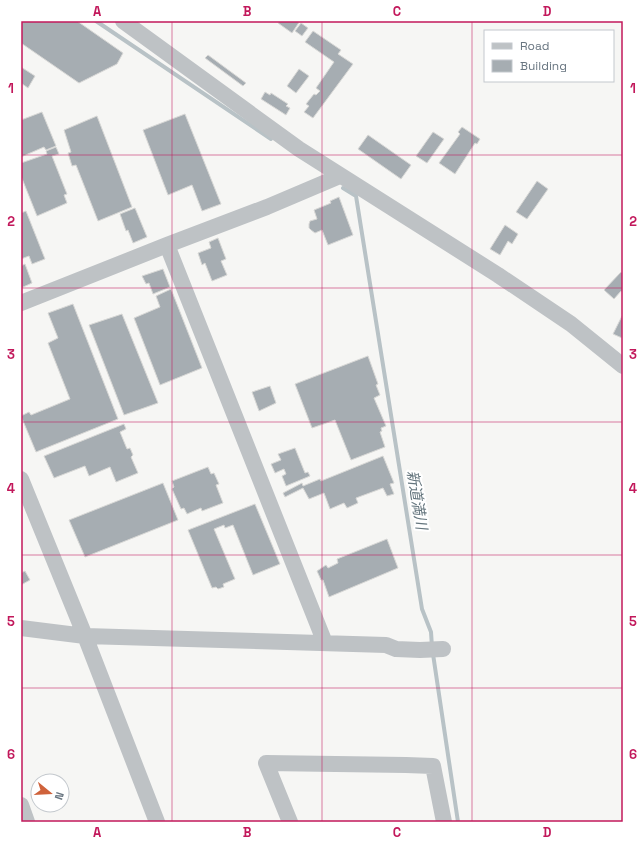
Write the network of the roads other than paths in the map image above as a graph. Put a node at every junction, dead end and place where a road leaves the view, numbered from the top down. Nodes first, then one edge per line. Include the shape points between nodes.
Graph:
1 (123, 21) edge
2 (340, 176) junction
3 (166, 245) junction
4 (21, 303) edge
5 (623, 366) edge
6 (21, 479) edge
7 (21, 628) edge
8 (85, 636) junction
9 (325, 643) junction
10 (442, 649) dead end
11 (21, 805) edge
12 (27, 822) edge
13 (157, 822) edge
14 (290, 822) edge
15 (444, 822) edge

1 - 2 street
2 - 3 street
2 - 5 street via 571,324
3 - 4 street
3 - 9 street
6 - 8 street
7 - 8 street
8 - 9 street
8 - 13 street
9 - 10 street via 386,644 396,648
11 - 12 street
14 - 15 street via 266,763 433,766

